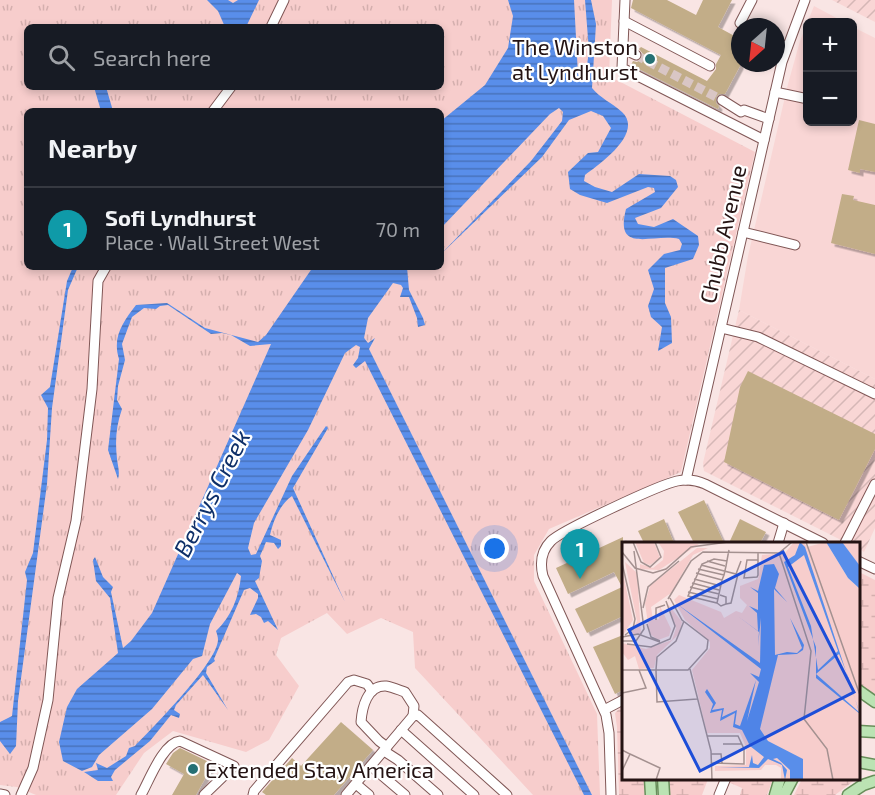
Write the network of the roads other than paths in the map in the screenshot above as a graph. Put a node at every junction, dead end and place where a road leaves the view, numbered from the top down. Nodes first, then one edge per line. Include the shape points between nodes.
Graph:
1 (284, 0) edge
2 (625, 0) edge
3 (753, 0) edge
4 (793, 0) edge
5 (804, 2) edge
6 (743, 18) edge
7 (624, 21) junction
8 (272, 24) edge
9 (787, 47) joint
10 (623, 49) junction
11 (636, 55) tunnel mouth
12 (710, 66) dead end
13 (229, 90) edge
14 (775, 92) junction
15 (803, 98) edge
16 (722, 100) tunnel mouth
17 (215, 108) edge
18 (769, 119) junction
19 (764, 140) junction
20 (743, 232) junction
21 (795, 245) dead end
22 (104, 270) edge
23 (721, 328) junction
24 (875, 394) edge
25 (686, 480) junction
26 (875, 484) edge
27 (784, 523) junction
28 (806, 539) edge
29 (778, 542) edge
30 (846, 542) edge
31 (860, 562) edge
32 (875, 569) edge
33 (372, 691) junction
34 (860, 691) edge
35 (622, 701) edge
36 (875, 702) edge
37 (604, 710) junction
38 (413, 716) junction
39 (401, 730) junction
40 (860, 731) edge
41 (875, 732) edge
42 (386, 749) junction
43 (860, 762) edge
44 (875, 765) edge
45 (371, 766) junction
46 (650, 780) edge
47 (663, 780) edge
48 (725, 780) edge
49 (779, 780) edge
50 (792, 780) edge
51 (875, 781) edge
52 (356, 784) junction
53 (0, 794) edge
54 (5, 795) edge
55 (21, 795) edge
56 (141, 795) edge
57 (204, 795) edge
58 (254, 795) edge
59 (346, 795) edge
60 (369, 795) edge
61 (405, 795) edge
62 (438, 795) edge
63 (474, 795) edge
64 (507, 795) edge
65 (611, 795) edge
66 (651, 795) edge
67 (664, 795) edge
68 (719, 795) edge
69 (775, 795) edge
70 (784, 795) edge
71 (848, 795) edge

1 - 8 street
2 - 7 street
3 - 6 street
4 - 5 street
5 - 9 street, Chubb Avenue
7 - 10 street
7 - 12 street
9 - 14 street, Chubb Avenue
10 - 11 street
10 - 19 street via 622,68
13 - 17 street
14 - 15 street
14 - 18 street, Chubb Avenue
16 - 18 street via 741,112
18 - 19 street, Chubb Avenue
19 - 20 street, Chubb Avenue
20 - 21 street
20 - 23 street, Chubb Avenue
22 - 55 street via 98,281 92,389 75,521 58,598 48,700 33,768
23 - 24 street via 758,337
23 - 25 street, Chubb Avenue
25 - 27 street via 705,484
25 - 37 street via 665,485 562,533 543,554 541,570 545,582
26 - 30 street
27 - 28 street
27 - 29 street
31 - 32 street
33 - 38 street via 384,686 405,692 414,706
33 - 42 street via 362,706 361,722
33 - 58 street via 367,684 348,682
34 - 36 main road
35 - 37 street
37 - 65 street via 609,733
38 - 39 street
38 - 64 street via 418,715
39 - 42 street
39 - 63 street
40 - 41 main road
42 - 45 street
42 - 62 street
43 - 44 main road
45 - 52 street
45 - 61 street
46 - 66 main road
47 - 67 main road
48 - 68 street
49 - 69 main road
50 - 70 main road
51 - 71 main road
52 - 59 street
52 - 60 street
53 - 54 street
56 - 57 street via 166,748 175,741 234,766

